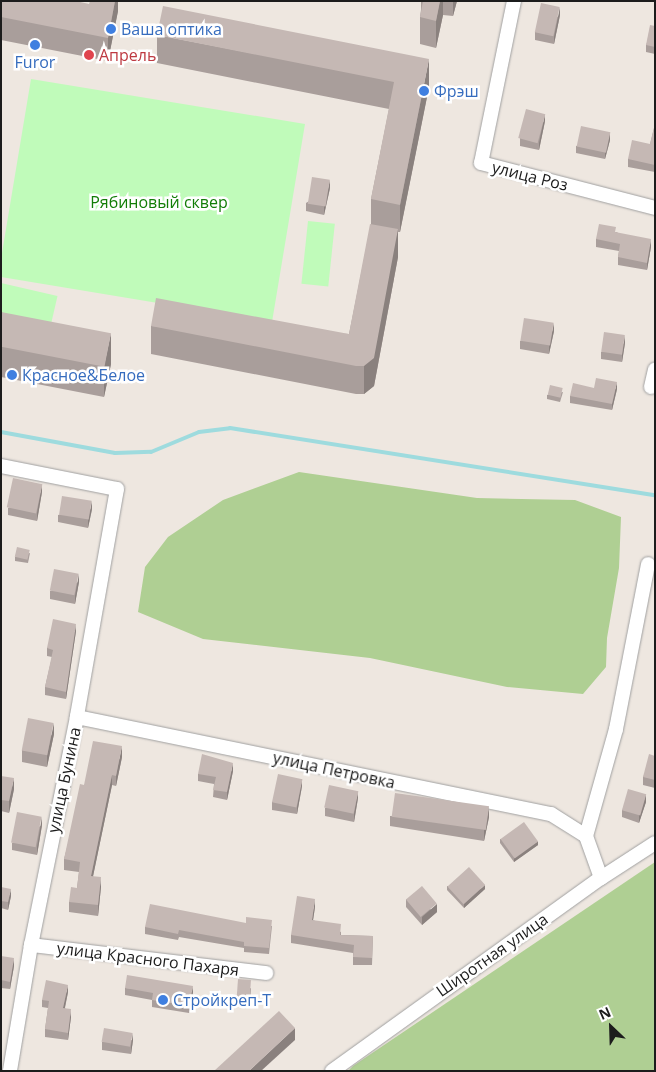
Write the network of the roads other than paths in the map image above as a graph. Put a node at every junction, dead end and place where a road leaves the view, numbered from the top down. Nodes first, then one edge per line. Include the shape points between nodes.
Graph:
1 (514, 1) edge
2 (655, 208) edge
3 (655, 369) edge
4 (651, 387) dead end
5 (1, 466) edge
6 (648, 564) dead end
7 (77, 717) junction
8 (586, 836) junction
9 (655, 843) edge
10 (601, 878) junction
11 (30, 944) junction
12 (266, 973) dead end
13 (10, 1071) edge
14 (332, 1071) edge

1 - 2 street, улица Роз via 481,163
3 - 4 street
5 - 7 street, улица Бунина via 117,489
6 - 8 street via 616,728
7 - 8 street, улица Петровка via 551,814
7 - 11 street, улица Бунина
8 - 10 street
9 - 10 street, Широтная улица
10 - 14 street, Широтная улица
11 - 12 street, улица Красного Пахаря
11 - 13 street, улица Бунина

